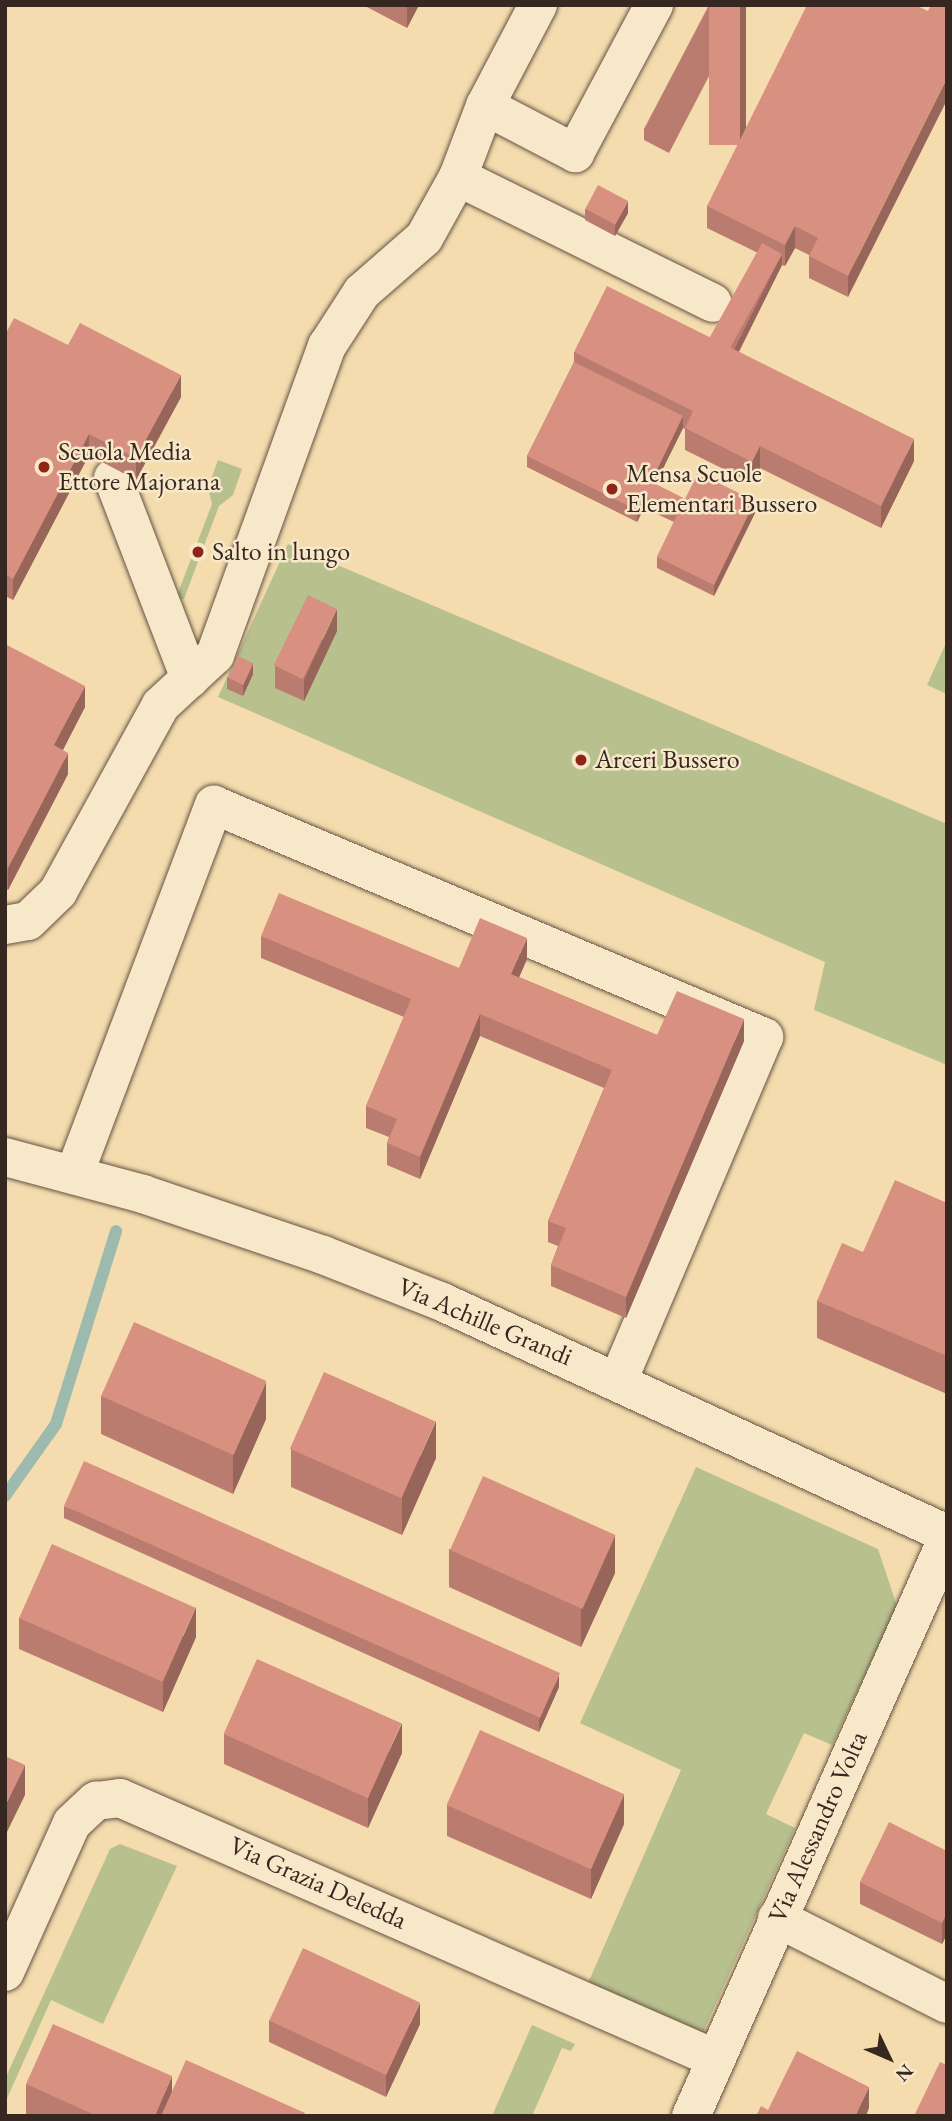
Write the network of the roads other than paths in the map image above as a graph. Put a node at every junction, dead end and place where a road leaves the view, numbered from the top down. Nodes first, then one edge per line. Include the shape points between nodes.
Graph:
1 (538, 5) edge
2 (654, 5) edge
3 (485, 106) junction
4 (458, 177) junction
5 (713, 303) dead end
6 (113, 478) dead end
7 (190, 679) junction
8 (5, 925) edge
9 (5, 1157) edge
10 (74, 1175) junction
11 (618, 1381) junction
12 (947, 1537) edge
13 (777, 1918) junction
14 (5, 1972) edge
15 (947, 2004) edge
16 (716, 2059) junction
17 (691, 2116) edge

1 - 3 street
2 - 3 street via 575,153
3 - 4 street
4 - 5 street
4 - 7 street via 424,238 362,292 327,346 227,632 215,655
6 - 7 street
7 - 8 street via 161,705 58,892 29,921
9 - 10 street, Via Achille Grandi
10 - 11 street, Via Achille Grandi via 323,1255 511,1331
10 - 11 street via 214,805 764,1037
11 - 12 street, Via Achille Grandi
12 - 13 street, Via Alessandro Volta
13 - 15 street
13 - 16 street, Via Alessandro Volta
14 - 16 street, Via Grazia Deledda via 72,1823 96,1801 120,1798
16 - 17 street, Via Alessandro Volta

